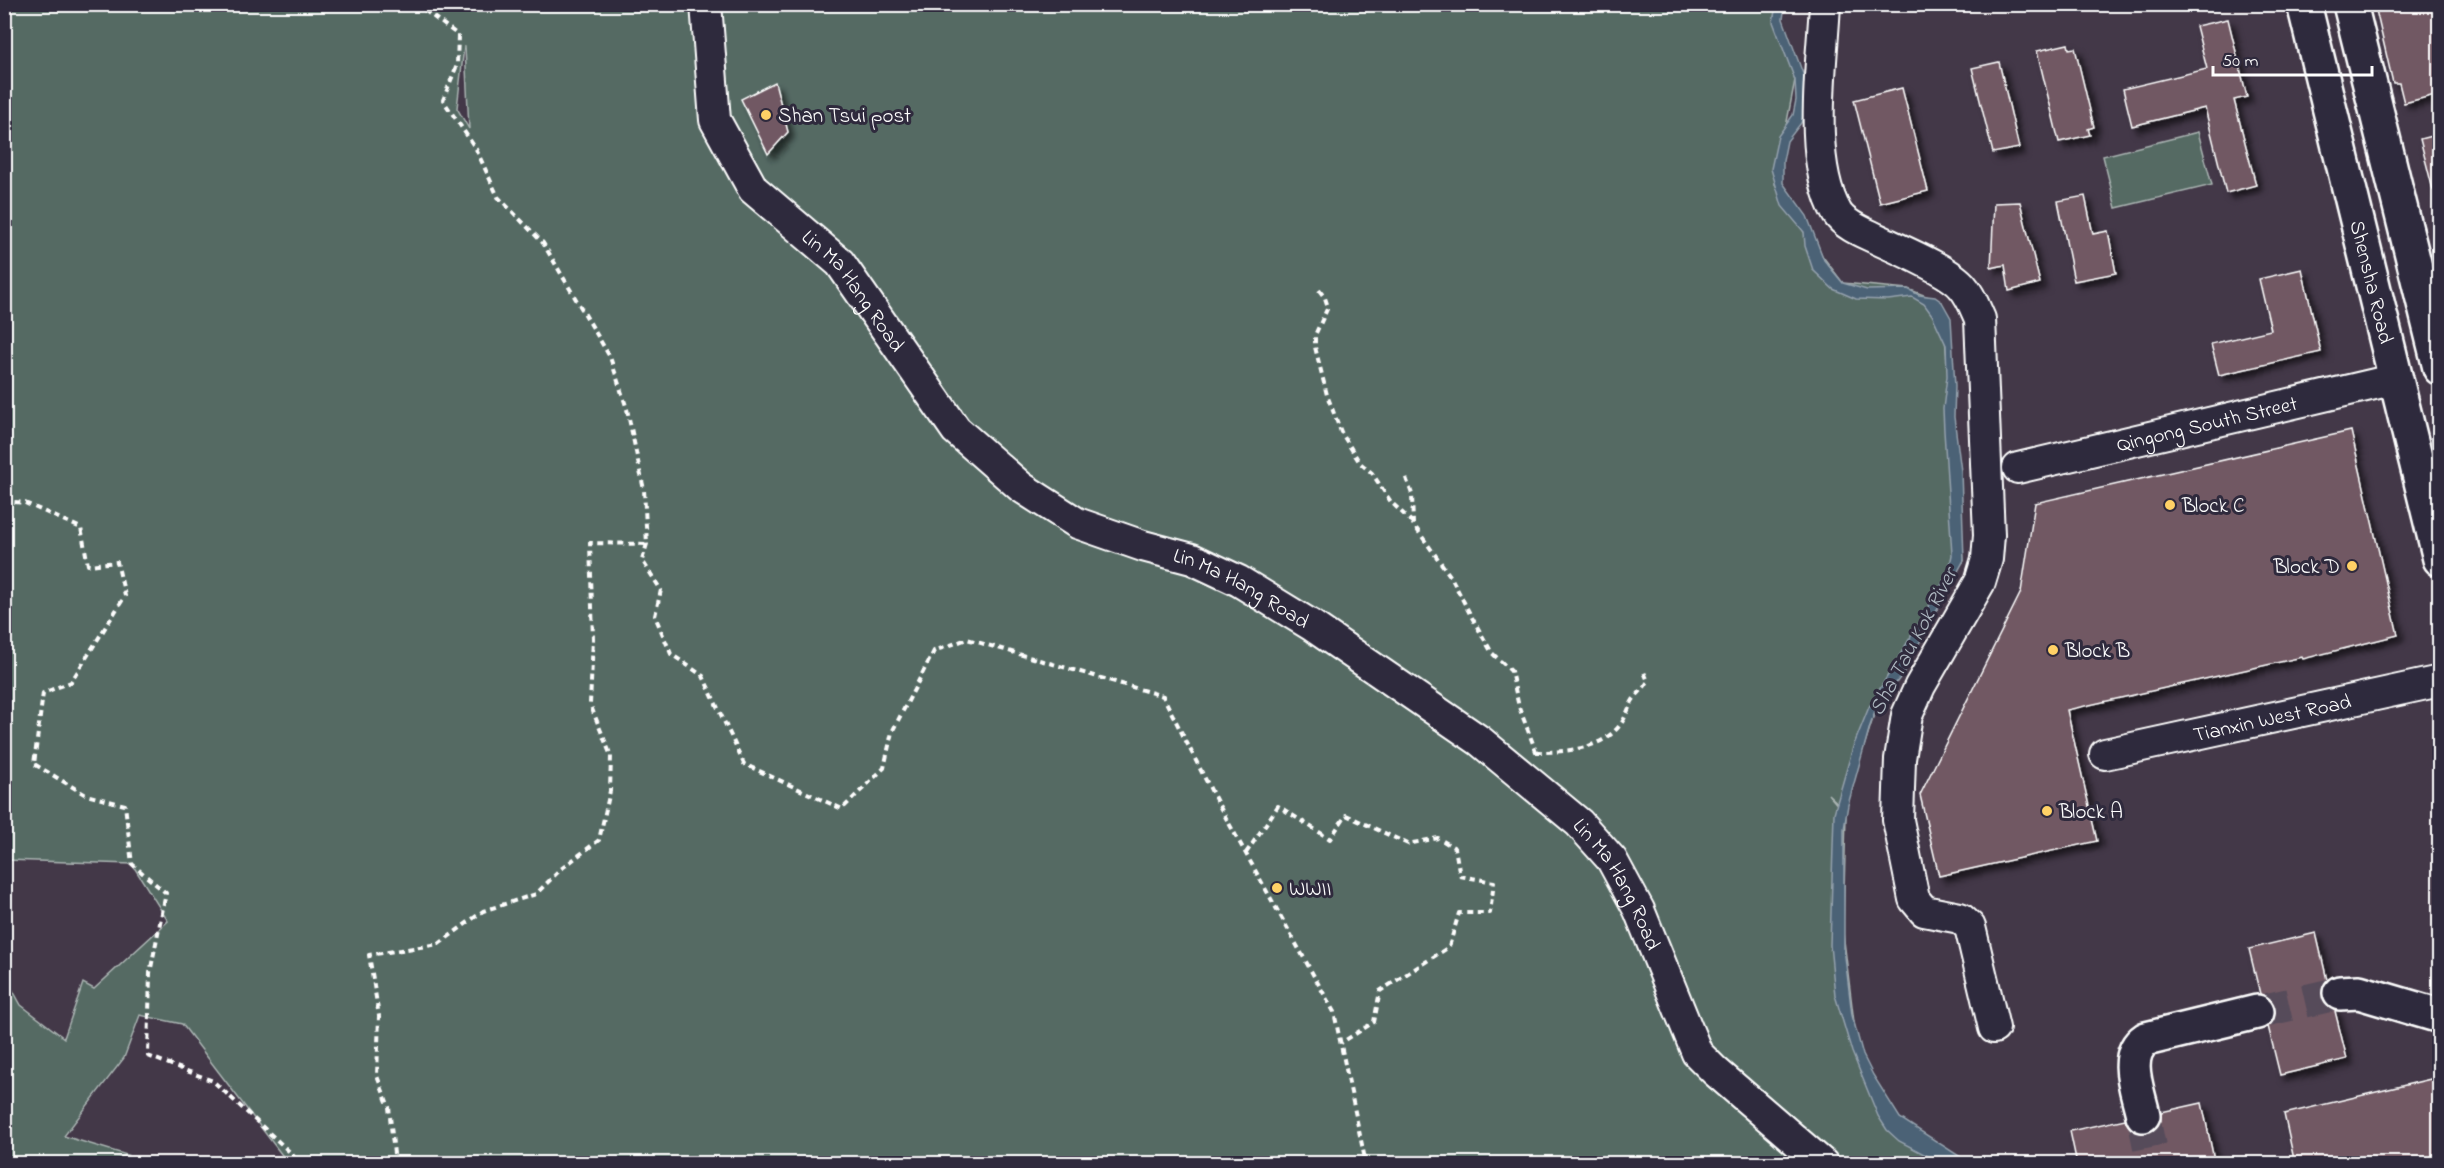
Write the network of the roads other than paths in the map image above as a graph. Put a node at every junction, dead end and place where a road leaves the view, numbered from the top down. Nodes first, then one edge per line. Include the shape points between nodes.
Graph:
1 (706, 4) edge
2 (1825, 4) edge
3 (2304, 4) edge
4 (2350, 4) edge
5 (2439, 368) edge
6 (2396, 379) junction
7 (2018, 468) dead end
8 (2439, 559) edge
9 (2439, 681) edge
10 (2105, 754) dead end
11 (2340, 993) tunnel mouth
12 (2257, 1012) tunnel mouth
13 (2439, 1016) edge
14 (1994, 1028) dead end
15 (2143, 1115) tunnel mouth
16 (1822, 1164) edge

1 - 16 street, Lin Ma Hang Road via 715,120 753,189 840,263 956,430 1021,487 1077,523 1192,560 1239,581 1311,625 1480,741 1570,816 1612,860 1640,910 1697,1053
2 - 14 street via 1819,134 1823,176 1838,215 1854,228 1962,284 1980,319 1987,559 1980,582 1907,714 1900,759 1898,820 1914,899 1924,911 1960,918 1970,927
3 - 6 main road, Shensha Road
4 - 5 main road
6 - 7 street, Qingong South Street
6 - 8 main road, Shensha Road
9 - 10 street, Tianxin West Road
11 - 13 main road via 2359,992
12 - 15 main road via 2139,1044 2132,1061

